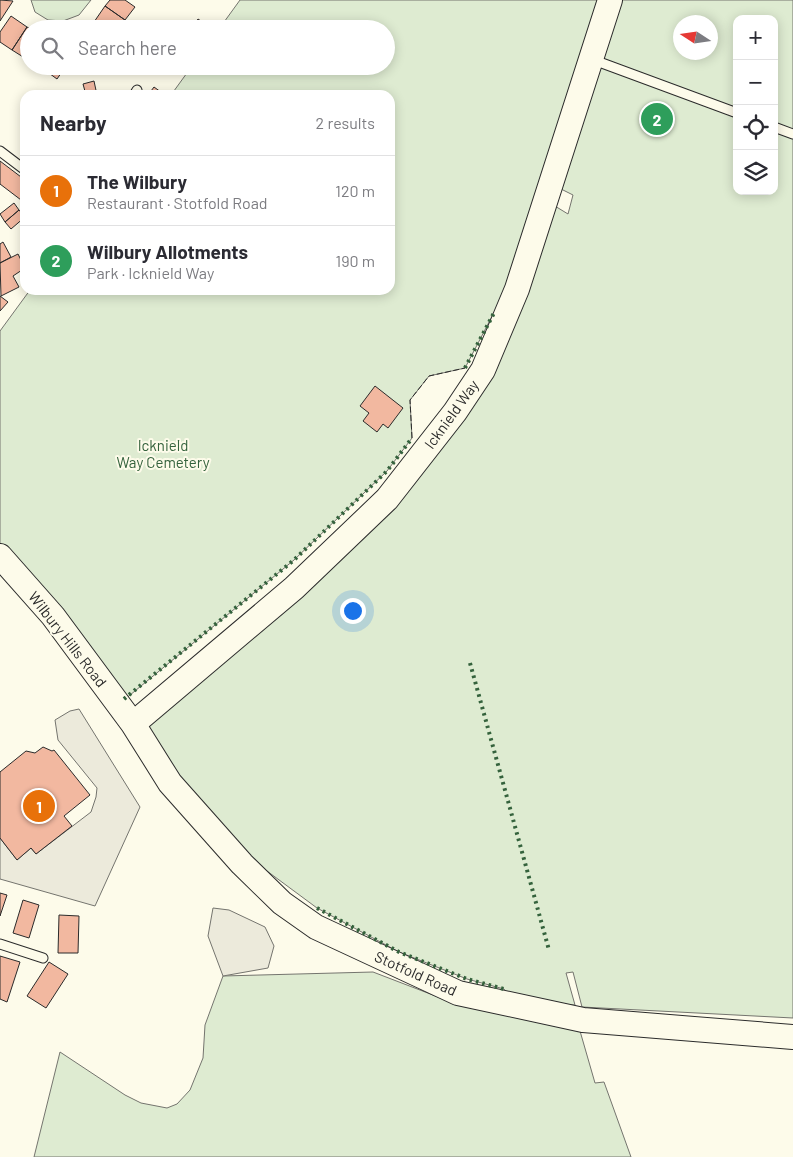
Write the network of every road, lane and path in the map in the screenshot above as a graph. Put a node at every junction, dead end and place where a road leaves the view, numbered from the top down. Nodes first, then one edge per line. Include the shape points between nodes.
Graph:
1 (610, 0) edge
2 (590, 59) junction
3 (733, 112) edge
4 (778, 128) edge
5 (793, 134) edge
6 (0, 150) edge
7 (20, 166) edge
8 (0, 556) edge
9 (133, 724) junction
10 (0, 944) edge
11 (43, 958) dead end
12 (793, 1037) edge

1 - 2 street, Icknield Way
2 - 3 lane
2 - 9 street, Icknield Way via 517,289 483,370 455,412 387,499 294,588
4 - 5 lane
6 - 7 lane
8 - 9 street, Wilbury Hills Road via 53,616
9 - 12 street, Stotfold Road via 170,783 242,864 282,903 325,931 458,993 583,1020
10 - 11 lane

